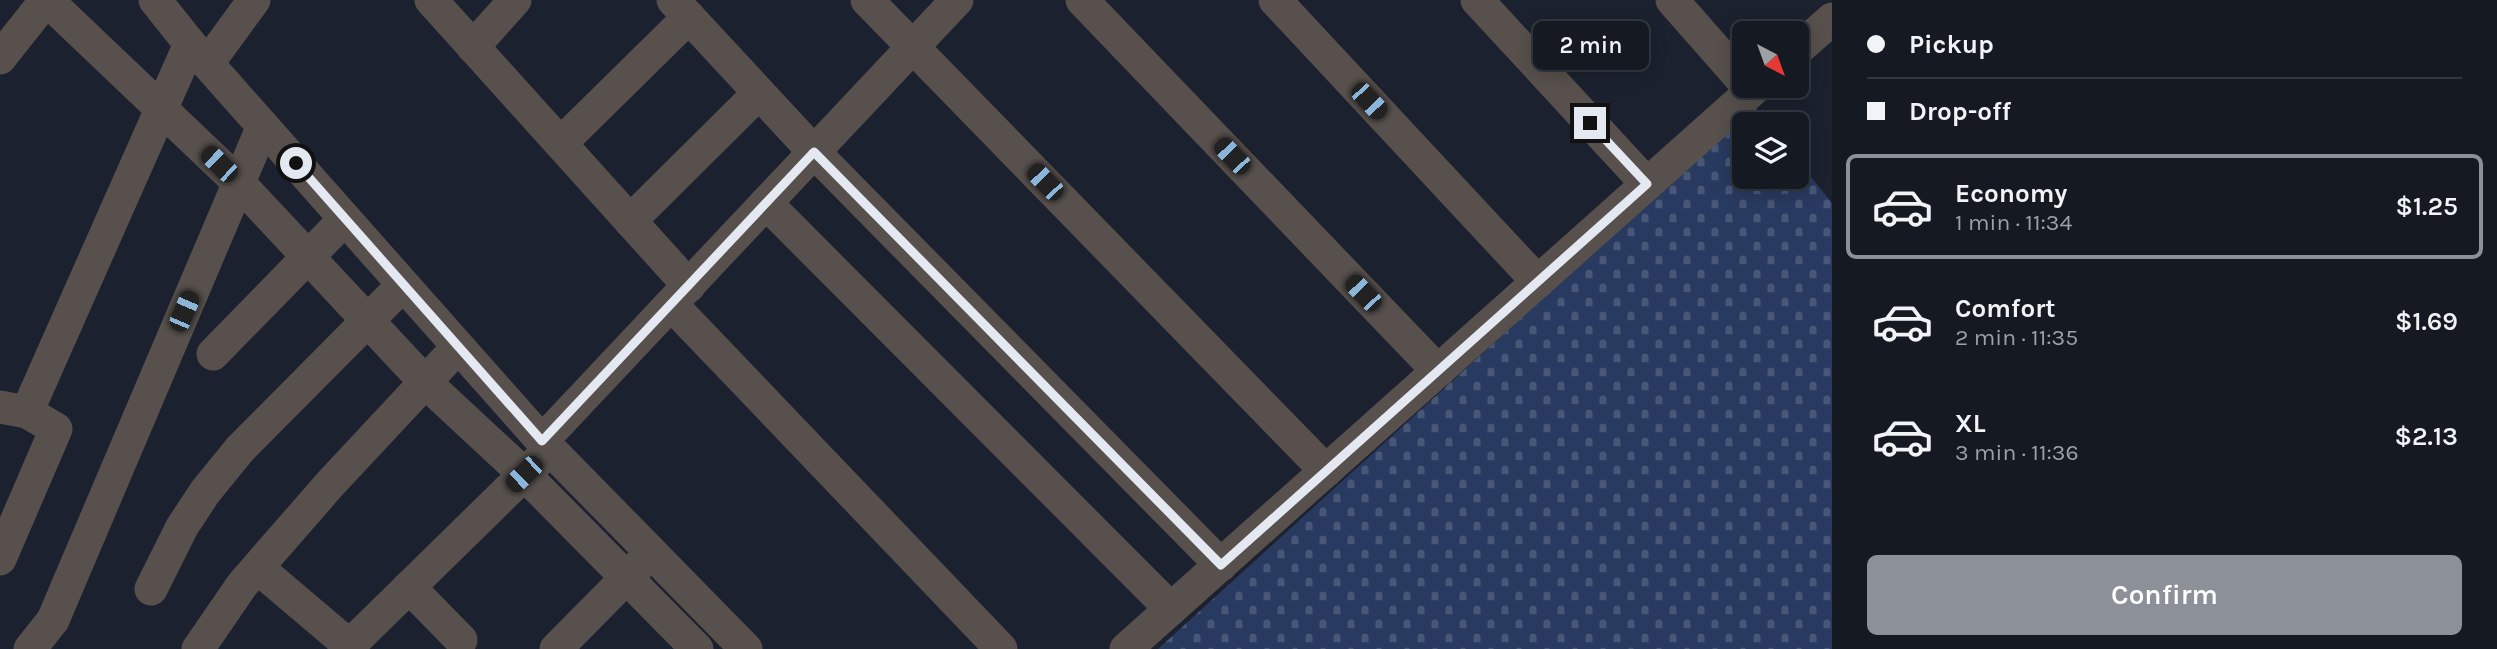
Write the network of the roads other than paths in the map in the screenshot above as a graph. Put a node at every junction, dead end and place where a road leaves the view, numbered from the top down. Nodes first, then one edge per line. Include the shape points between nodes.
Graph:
1 (47, 0) edge
2 (155, 0) edge
3 (254, 0) edge
4 (431, 0) edge
5 (515, 0) edge
6 (867, 0) edge
7 (957, 0) edge
8 (1082, 0) edge
9 (1275, 0) edge
10 (1477, 0) edge
11 (1672, 0) edge
12 (681, 9) edge
13 (1832, 19) edge
14 (1810, 38) edge
15 (473, 47) junction
16 (914, 47) junction
17 (199, 54) junction
18 (0, 58) edge
19 (1732, 66) edge
20 (759, 93) junction
21 (1737, 98) edge
22 (162, 108) junction
23 (263, 126) junction
24 (561, 144) junction
25 (814, 152) junction
26 (239, 182) junction
27 (1647, 184) junction
28 (766, 203) junction
29 (345, 219) junction
30 (630, 221) junction
31 (308, 257) junction
32 (1538, 282) junction
33 (403, 285) junction
34 (680, 295) junction
35 (367, 322) junction
36 (458, 346) junction
37 (212, 354) dead end
38 (1438, 371) junction
39 (425, 382) junction
40 (14, 409) edge
41 (546, 445) junction
42 (1326, 471) junction
43 (524, 474) junction
44 (3, 545) edge
45 (652, 553) junction
46 (1221, 565) junction
47 (258, 568) junction
48 (626, 578) junction
49 (409, 587) junction
50 (151, 589) dead end
51 (1171, 609) junction
52 (461, 640) dead end
53 (44, 644) edge
54 (348, 647) edge
55 (198, 649) edge
56 (556, 649) edge
57 (697, 649) edge
58 (746, 649) edge
59 (1001, 649) edge
60 (1126, 649) edge

1 - 18 street
1 - 22 street
2 - 17 street
3 - 17 street
4 - 15 street
5 - 15 street
6 - 16 street
7 - 16 street
8 - 38 street
9 - 32 street
10 - 27 street
11 - 19 street
12 - 20 street
12 - 24 street
13 - 14 street
15 - 24 street
16 - 25 street
16 - 42 street
17 - 22 street
17 - 23 street
20 - 25 street
20 - 30 street
21 - 27 street
22 - 26 street
22 - 40 street
23 - 26 street
23 - 29 street
24 - 30 street
25 - 28 street
25 - 46 street
26 - 31 street
26 - 53 street
27 - 32 street
28 - 34 street
28 - 51 street
29 - 31 street
29 - 33 street
30 - 34 street
31 - 35 street
31 - 37 street
32 - 38 street
33 - 35 street
33 - 36 street
34 - 41 street
34 - 59 street
35 - 39 street
35 - 50 street via 240,449 205,492
36 - 39 street
36 - 41 street
38 - 42 street
39 - 43 street
39 - 47 street
40 - 44 street via 56,429
41 - 43 street
41 - 45 street
42 - 46 street
43 - 48 street
43 - 49 street
45 - 48 street
45 - 58 street
46 - 51 street
47 - 54 street
47 - 55 street
48 - 56 street
48 - 57 street
49 - 52 street
49 - 54 street
51 - 60 street

